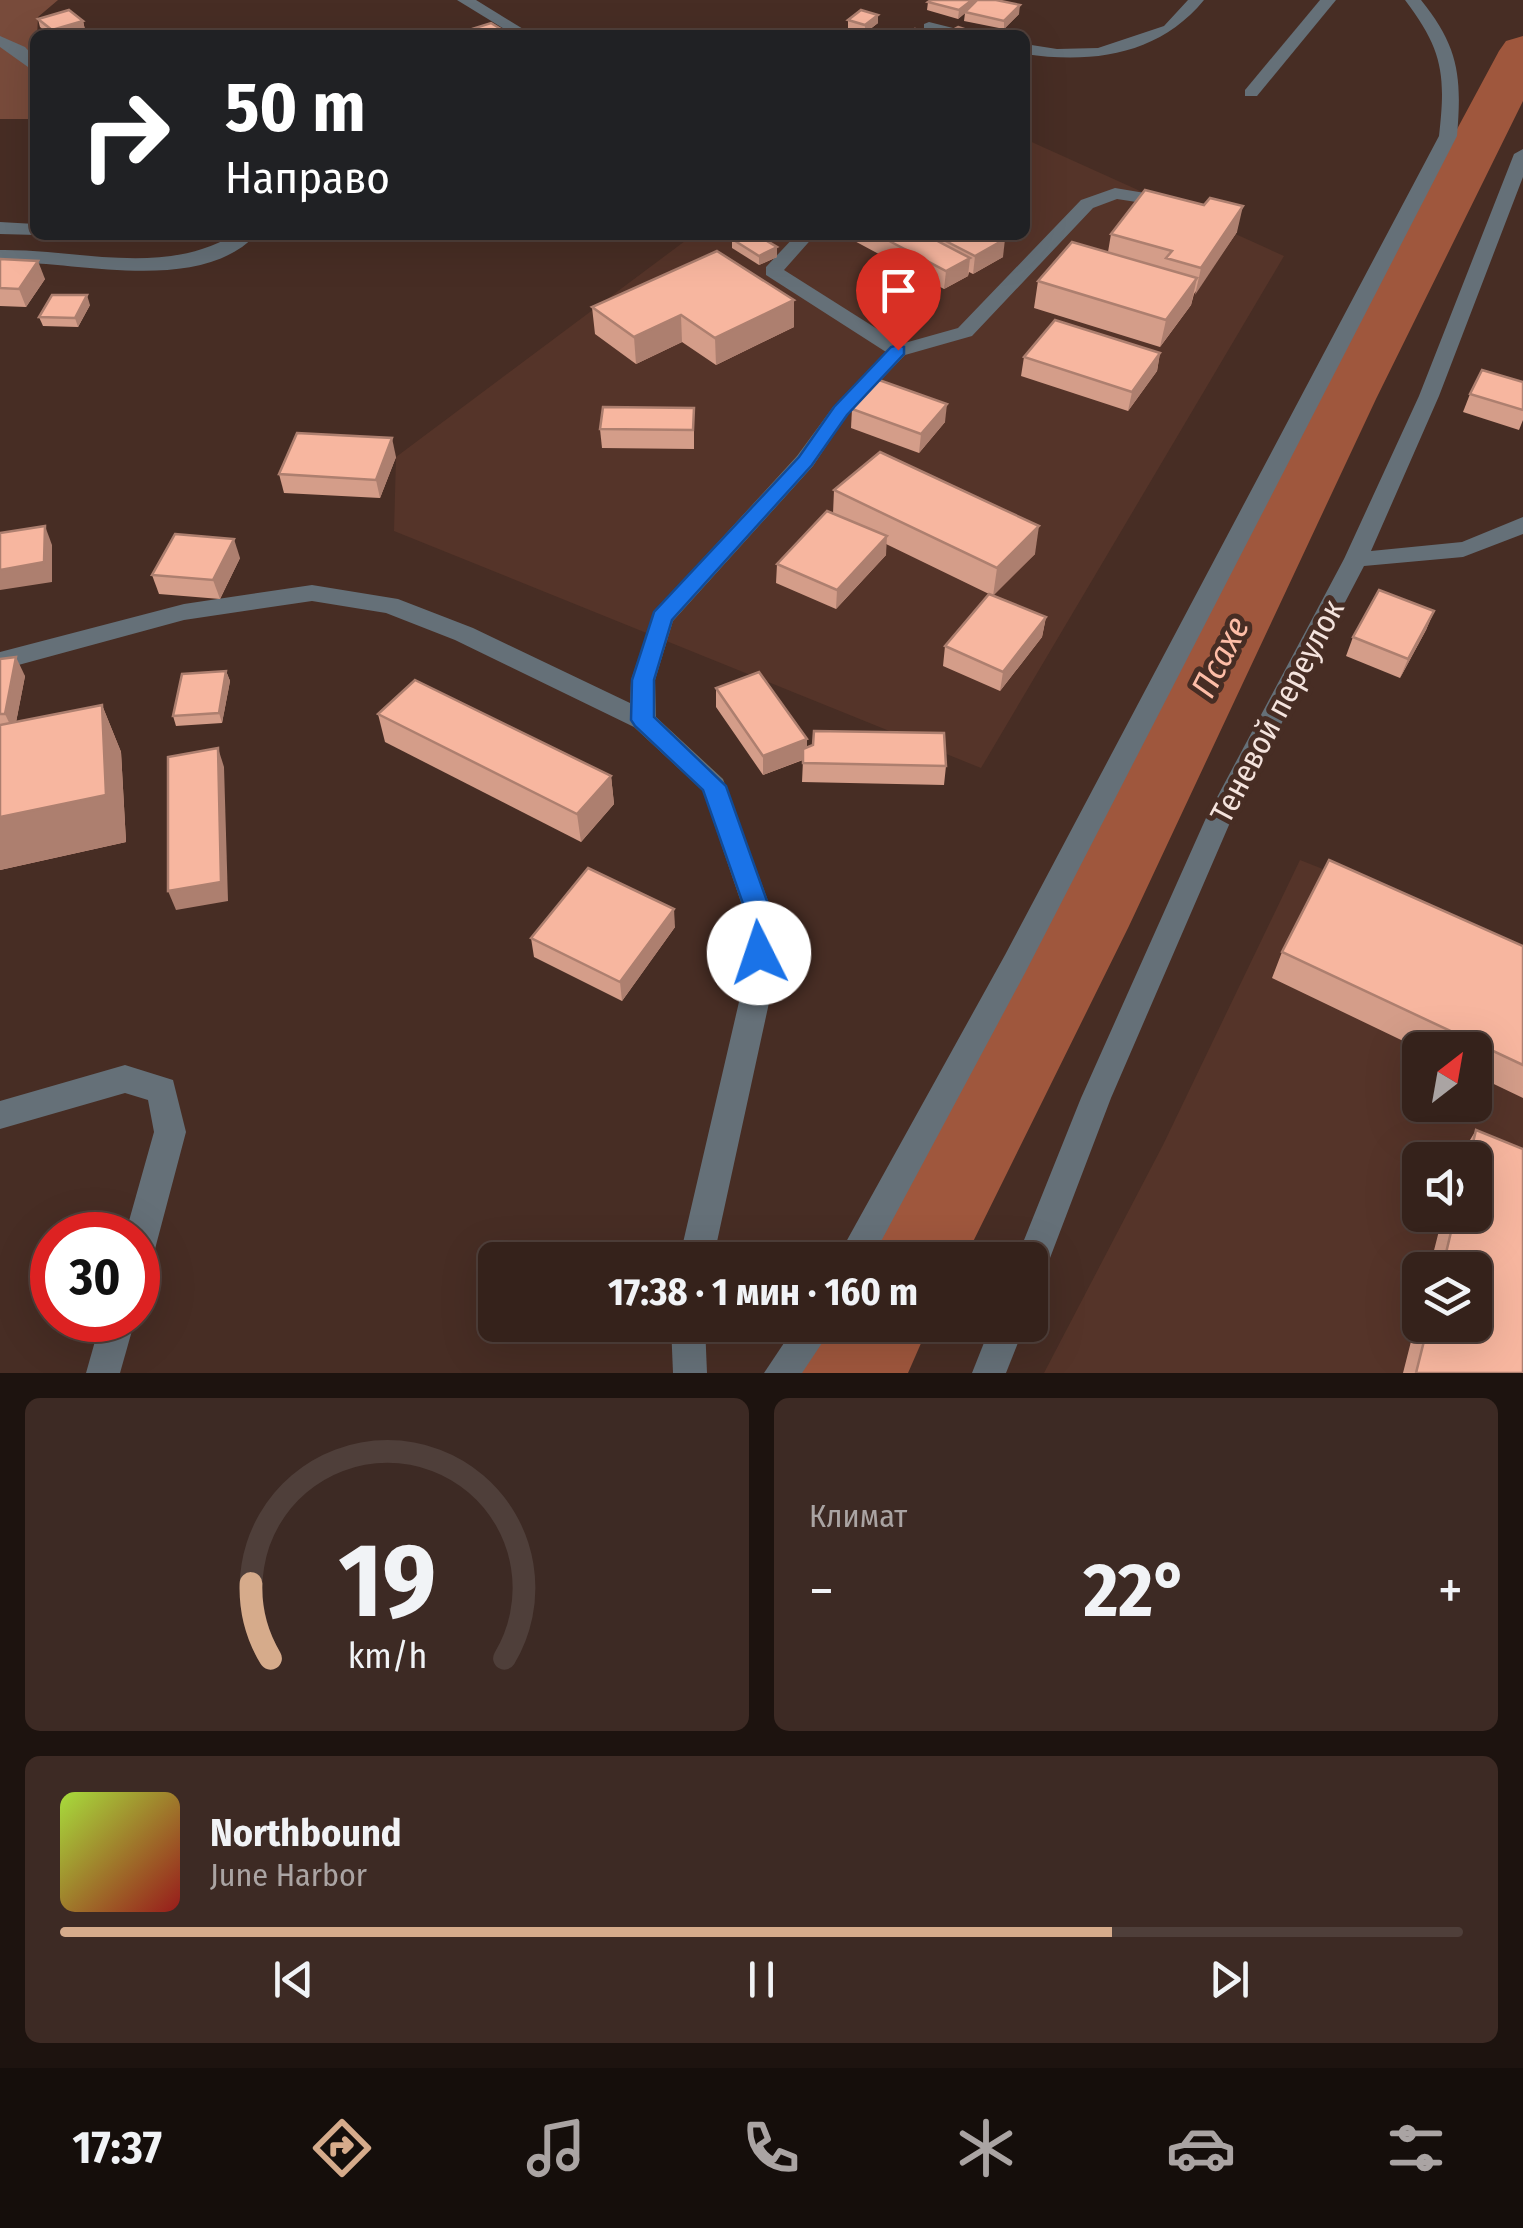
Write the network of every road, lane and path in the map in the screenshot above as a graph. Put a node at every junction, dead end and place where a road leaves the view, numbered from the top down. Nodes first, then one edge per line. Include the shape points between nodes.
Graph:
1 (465, 0) edge
2 (1196, 0) edge
3 (1328, 0) edge
4 (1413, 0) edge
5 (929, 27) dead end
6 (516, 30) edge
7 (942, 30) edge
8 (0, 41) edge
9 (1030, 50) edge
10 (30, 62) edge
11 (1251, 93) dead end
12 (1523, 154) edge
13 (1190, 207) edge
14 (0, 228) edge
15 (30, 230) edge
16 (41, 240) edge
17 (240, 240) edge
18 (801, 240) edge
19 (0, 256) edge
20 (36, 256) junction
21 (898, 350) junction
22 (1523, 524) edge
23 (1356, 560) junction
24 (0, 661) edge
25 (643, 720) junction
26 (0, 1116) edge
27 (148, 1212) edge
28 (700, 1242) edge
29 (863, 1242) edge
30 (1040, 1242) edge
31 (112, 1342) edge
32 (689, 1342) edge
33 (804, 1342) edge
34 (1001, 1342) edge
35 (104, 1373) edge
36 (690, 1373) edge
37 (781, 1373) edge
38 (989, 1373) edge

1 - 6 street
2 - 9 street via 1169,29 1100,53
3 - 11 street
4 - 29 street via 1439,30 1454,80 1448,136
5 - 7 street
8 - 10 street
12 - 23 street, Теневой переулок via 1429,396
13 - 21 street via 1116,193 1086,204 965,332
14 - 15 street
16 - 20 street
17 - 20 street via 188,262 136,268
18 - 21 street via 773,271
19 - 20 street
21 - 25 street via 662,618 643,680
22 - 23 street via 1496,541 1440,556
23 - 30 street, Теневой переулок via 1220,818
24 - 25 street via 184,612 312,594 390,605
25 - 28 street via 714,786 760,918 757,989
26 - 27 street via 125,1080 162,1090 170,1132
31 - 35 street
32 - 36 street
33 - 37 street
34 - 38 street

